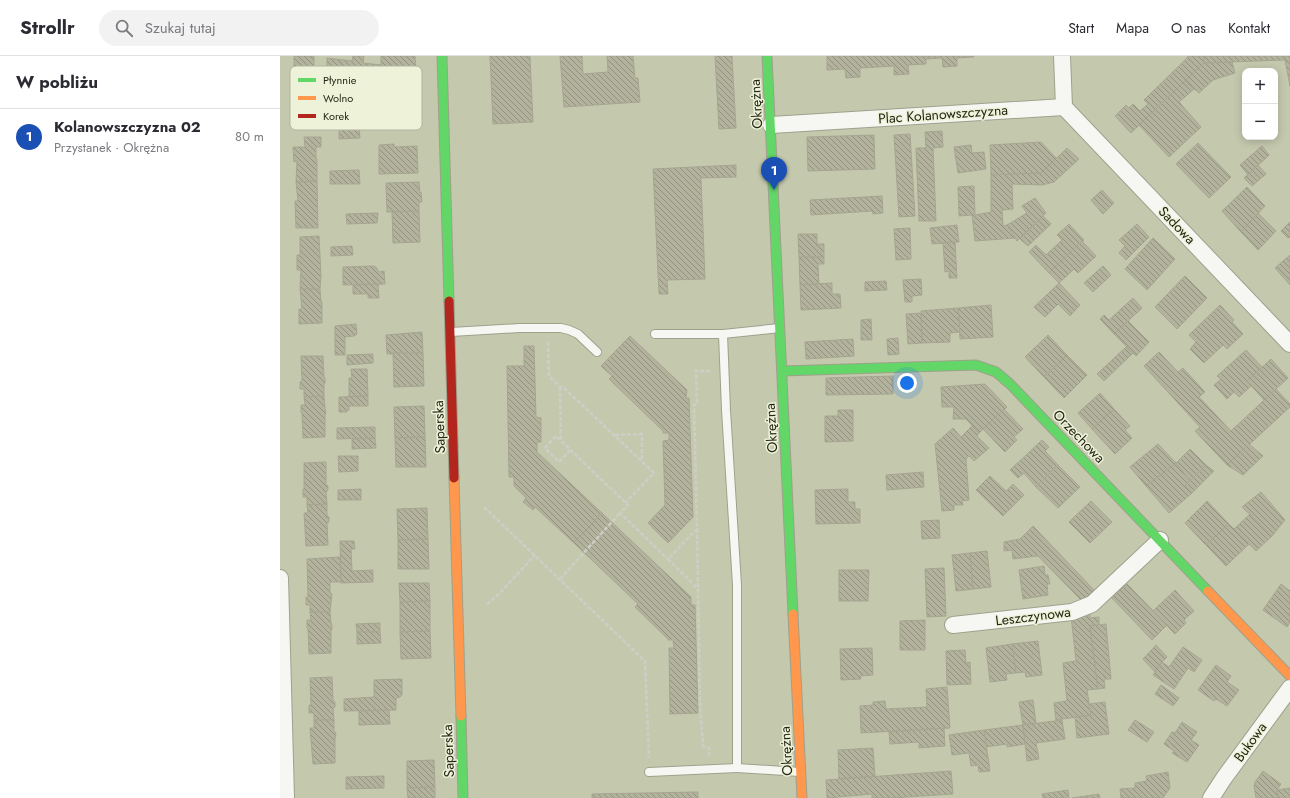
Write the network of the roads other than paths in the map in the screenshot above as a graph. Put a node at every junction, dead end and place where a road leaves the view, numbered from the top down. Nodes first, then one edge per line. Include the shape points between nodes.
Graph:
1 (442, 56) edge
2 (767, 56) edge
3 (1062, 56) edge
4 (1064, 107) junction
5 (771, 125) junction
6 (780, 328) junction
7 (450, 332) junction
8 (655, 334) dead end
9 (723, 334) junction
10 (1290, 344) edge
11 (597, 352) dead end
12 (782, 371) junction
13 (1160, 540) junction
14 (280, 578) edge
15 (952, 626) dead end
16 (1290, 676) edge
17 (1290, 688) edge
18 (737, 768) junction
19 (649, 772) road end
20 (801, 772) junction
21 (286, 798) edge
22 (463, 798) edge
23 (802, 798) edge
24 (1211, 798) edge

1 - 7 street, Saperska
2 - 5 street, Okrężna
3 - 4 street
4 - 5 street, Plac Kolanowszczyzna
4 - 10 street, Sadowa
5 - 6 street, Okrężna
6 - 9 lane
6 - 12 street, Okrężna
7 - 11 lane via 561,328 578,334
7 - 22 street, Saperska
8 - 9 lane
9 - 18 lane via 736,585
12 - 13 street, Orzechowa via 976,365 996,372
12 - 20 street, Okrężna
13 - 15 street, Leszczynowa via 1092,604 1072,612
13 - 16 street, Orzechowa
14 - 21 street
17 - 24 street, Bukowa
18 - 19 lane
18 - 20 lane
20 - 23 street, Okrężna

